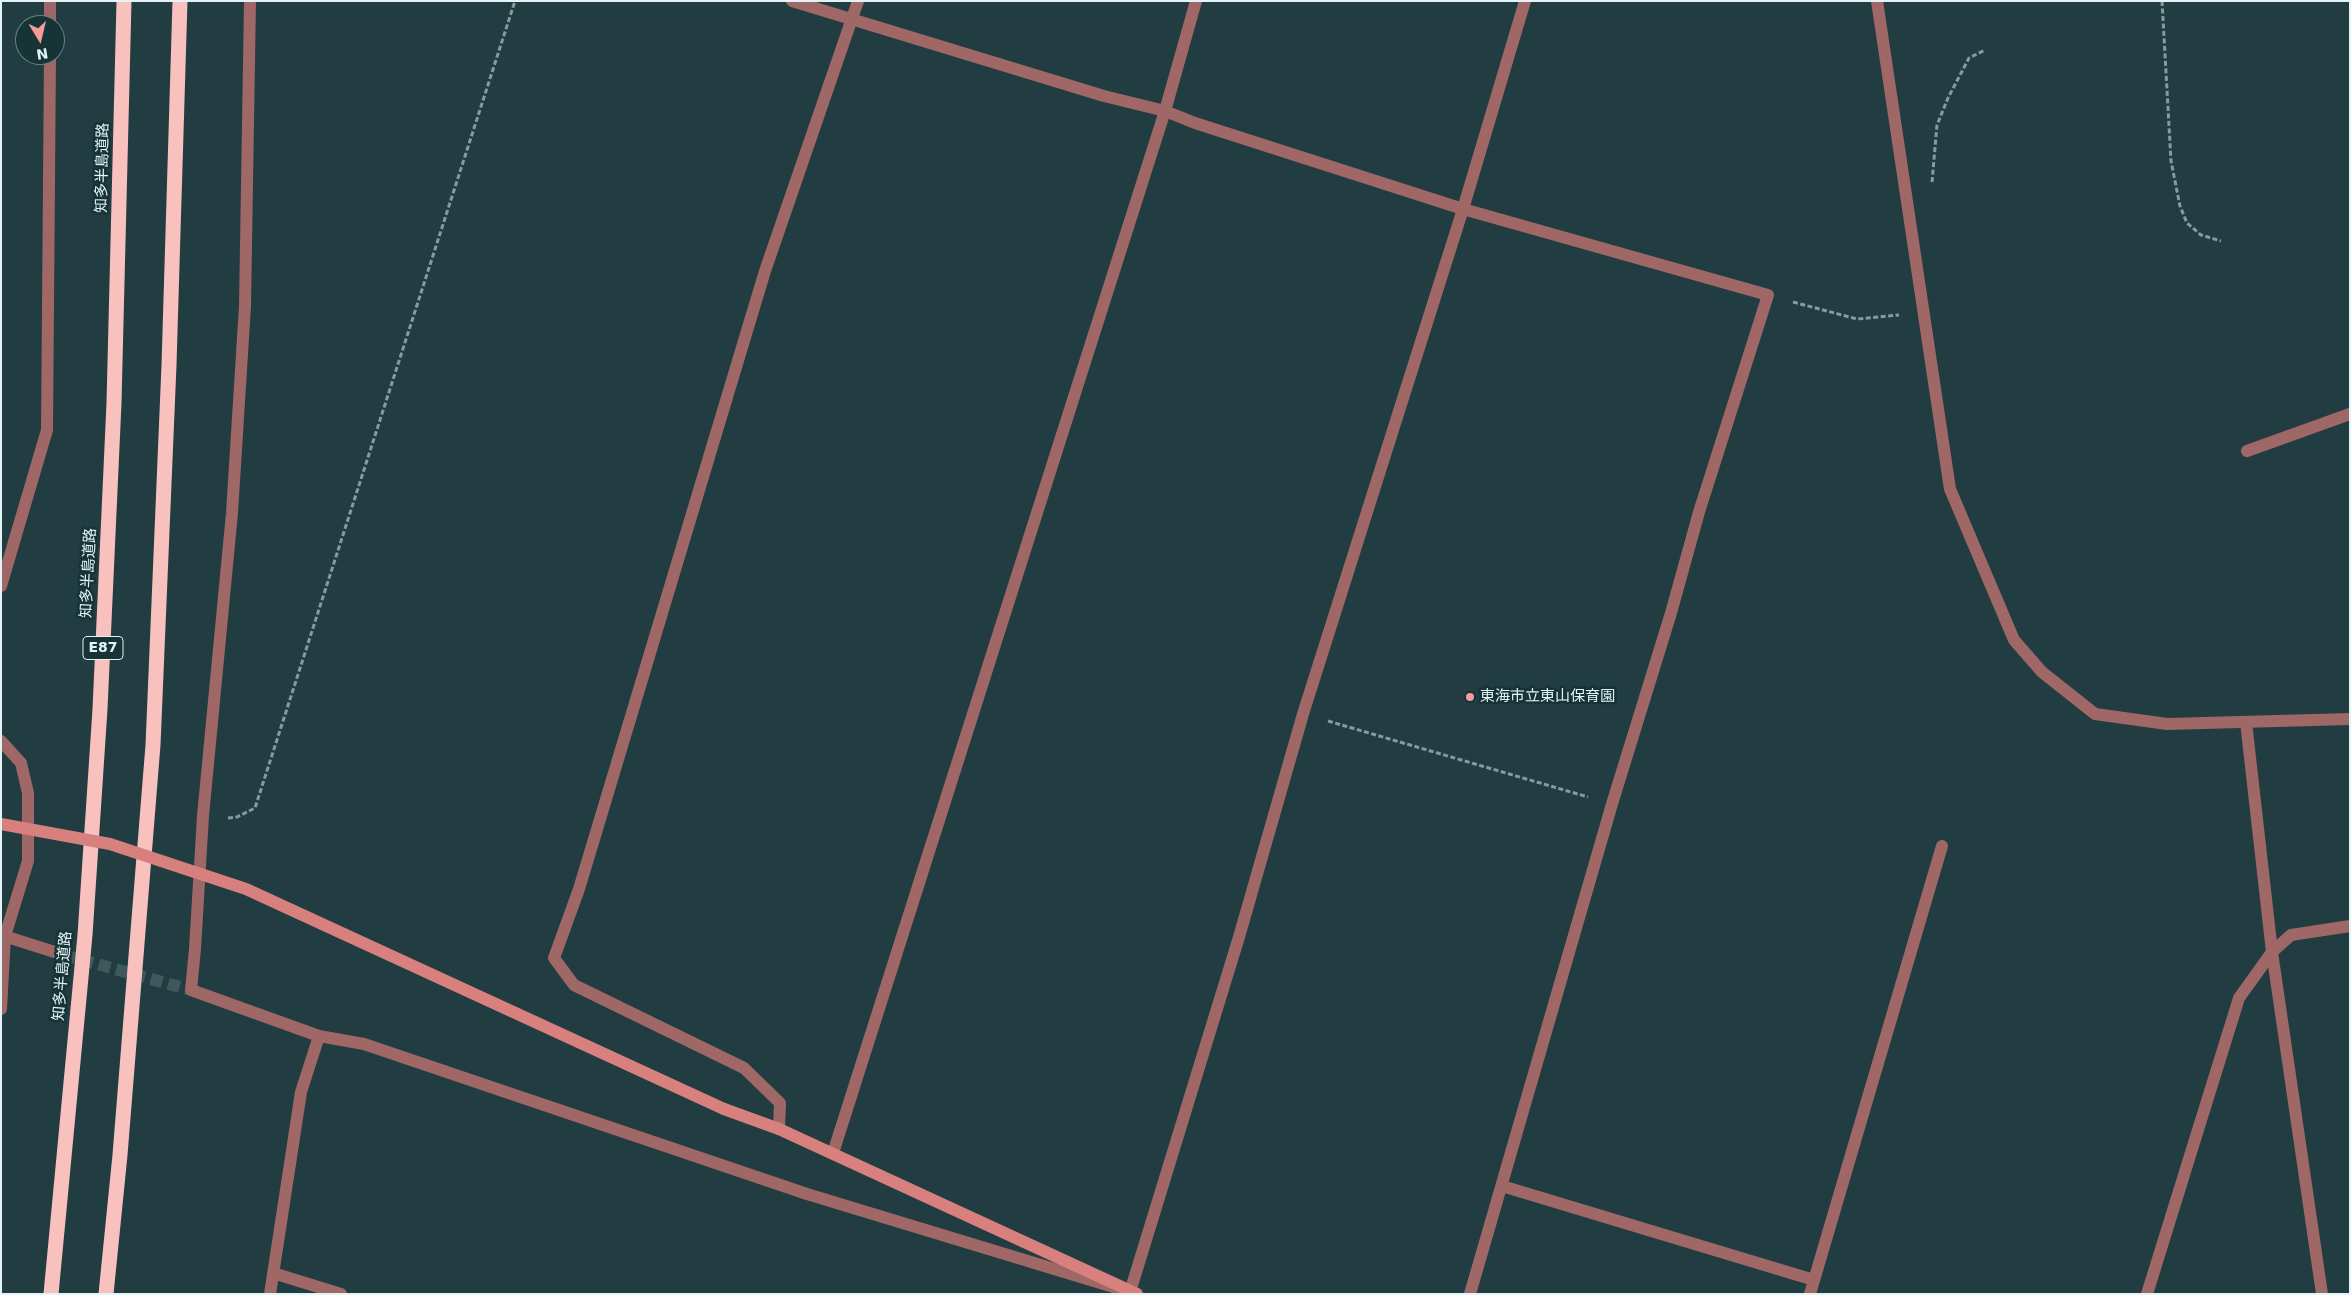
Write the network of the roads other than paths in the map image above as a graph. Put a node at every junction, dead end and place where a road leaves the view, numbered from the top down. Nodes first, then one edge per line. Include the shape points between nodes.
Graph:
1 (50, 1) edge
2 (124, 1) edge
3 (180, 1) edge
4 (250, 1) edge
5 (792, 1) edge
6 (858, 1) edge
7 (1196, 1) edge
8 (1525, 1) edge
9 (1877, 1) edge
10 (50, 15) edge
11 (853, 21) junction
12 (50, 65) edge
13 (1165, 112) junction
14 (1463, 209) junction
15 (2350, 414) edge
16 (2247, 451) dead end
17 (1, 586) edge
18 (2350, 718) edge
19 (2246, 722) junction
20 (1, 741) edge
21 (1, 824) edge
22 (1942, 846) dead end
23 (2350, 926) edge
24 (3, 936) edge
25 (2272, 952) junction
26 (64, 955) tunnel mouth
27 (1, 1009) edge
28 (319, 1036) junction
29 (779, 1129) junction
30 (833, 1154) junction
31 (1502, 1186) junction
32 (273, 1273) junction
33 (1814, 1280) junction
34 (1134, 1293) edge
35 (51, 1294) edge
36 (106, 1294) edge
37 (270, 1294) edge
38 (341, 1294) edge
39 (1470, 1294) edge
40 (1810, 1294) edge
41 (2147, 1294) edge
42 (2322, 1294) edge

1 - 10 street
2 - 35 highway, 知多半島道路 / E87 via 114,403 100,709 85,935
3 - 36 highway via 153,745
4 - 28 street via 245,306 232,513 203,816 191,990
5 - 11 street
6 - 11 street
7 - 13 street
8 - 14 street
9 - 19 street via 1950,489 2014,640 2042,672 2095,714 2167,724
11 - 13 street
11 - 29 street via 765,271 579,888 554,958 574,985 744,1068 780,1103
12 - 17 street via 47,430
13 - 14 street
13 - 30 street
14 - 31 street via 1768,295 1699,512
14 - 34 street via 1303,714
15 - 16 street
18 - 19 street
19 - 25 street
20 - 24 street via 21,763 28,793 28,861
21 - 29 street, bridge via 110,844 246,889 724,1109
22 - 33 street
23 - 25 street via 2291,936
24 - 26 street
24 - 27 street
25 - 41 street via 2240,998
25 - 42 street
28 - 32 street via 301,1092
28 - 34 street via 364,1044 807,1194
29 - 30 street
30 - 34 street
31 - 33 street
31 - 39 street
32 - 37 street
32 - 38 street
33 - 40 street

